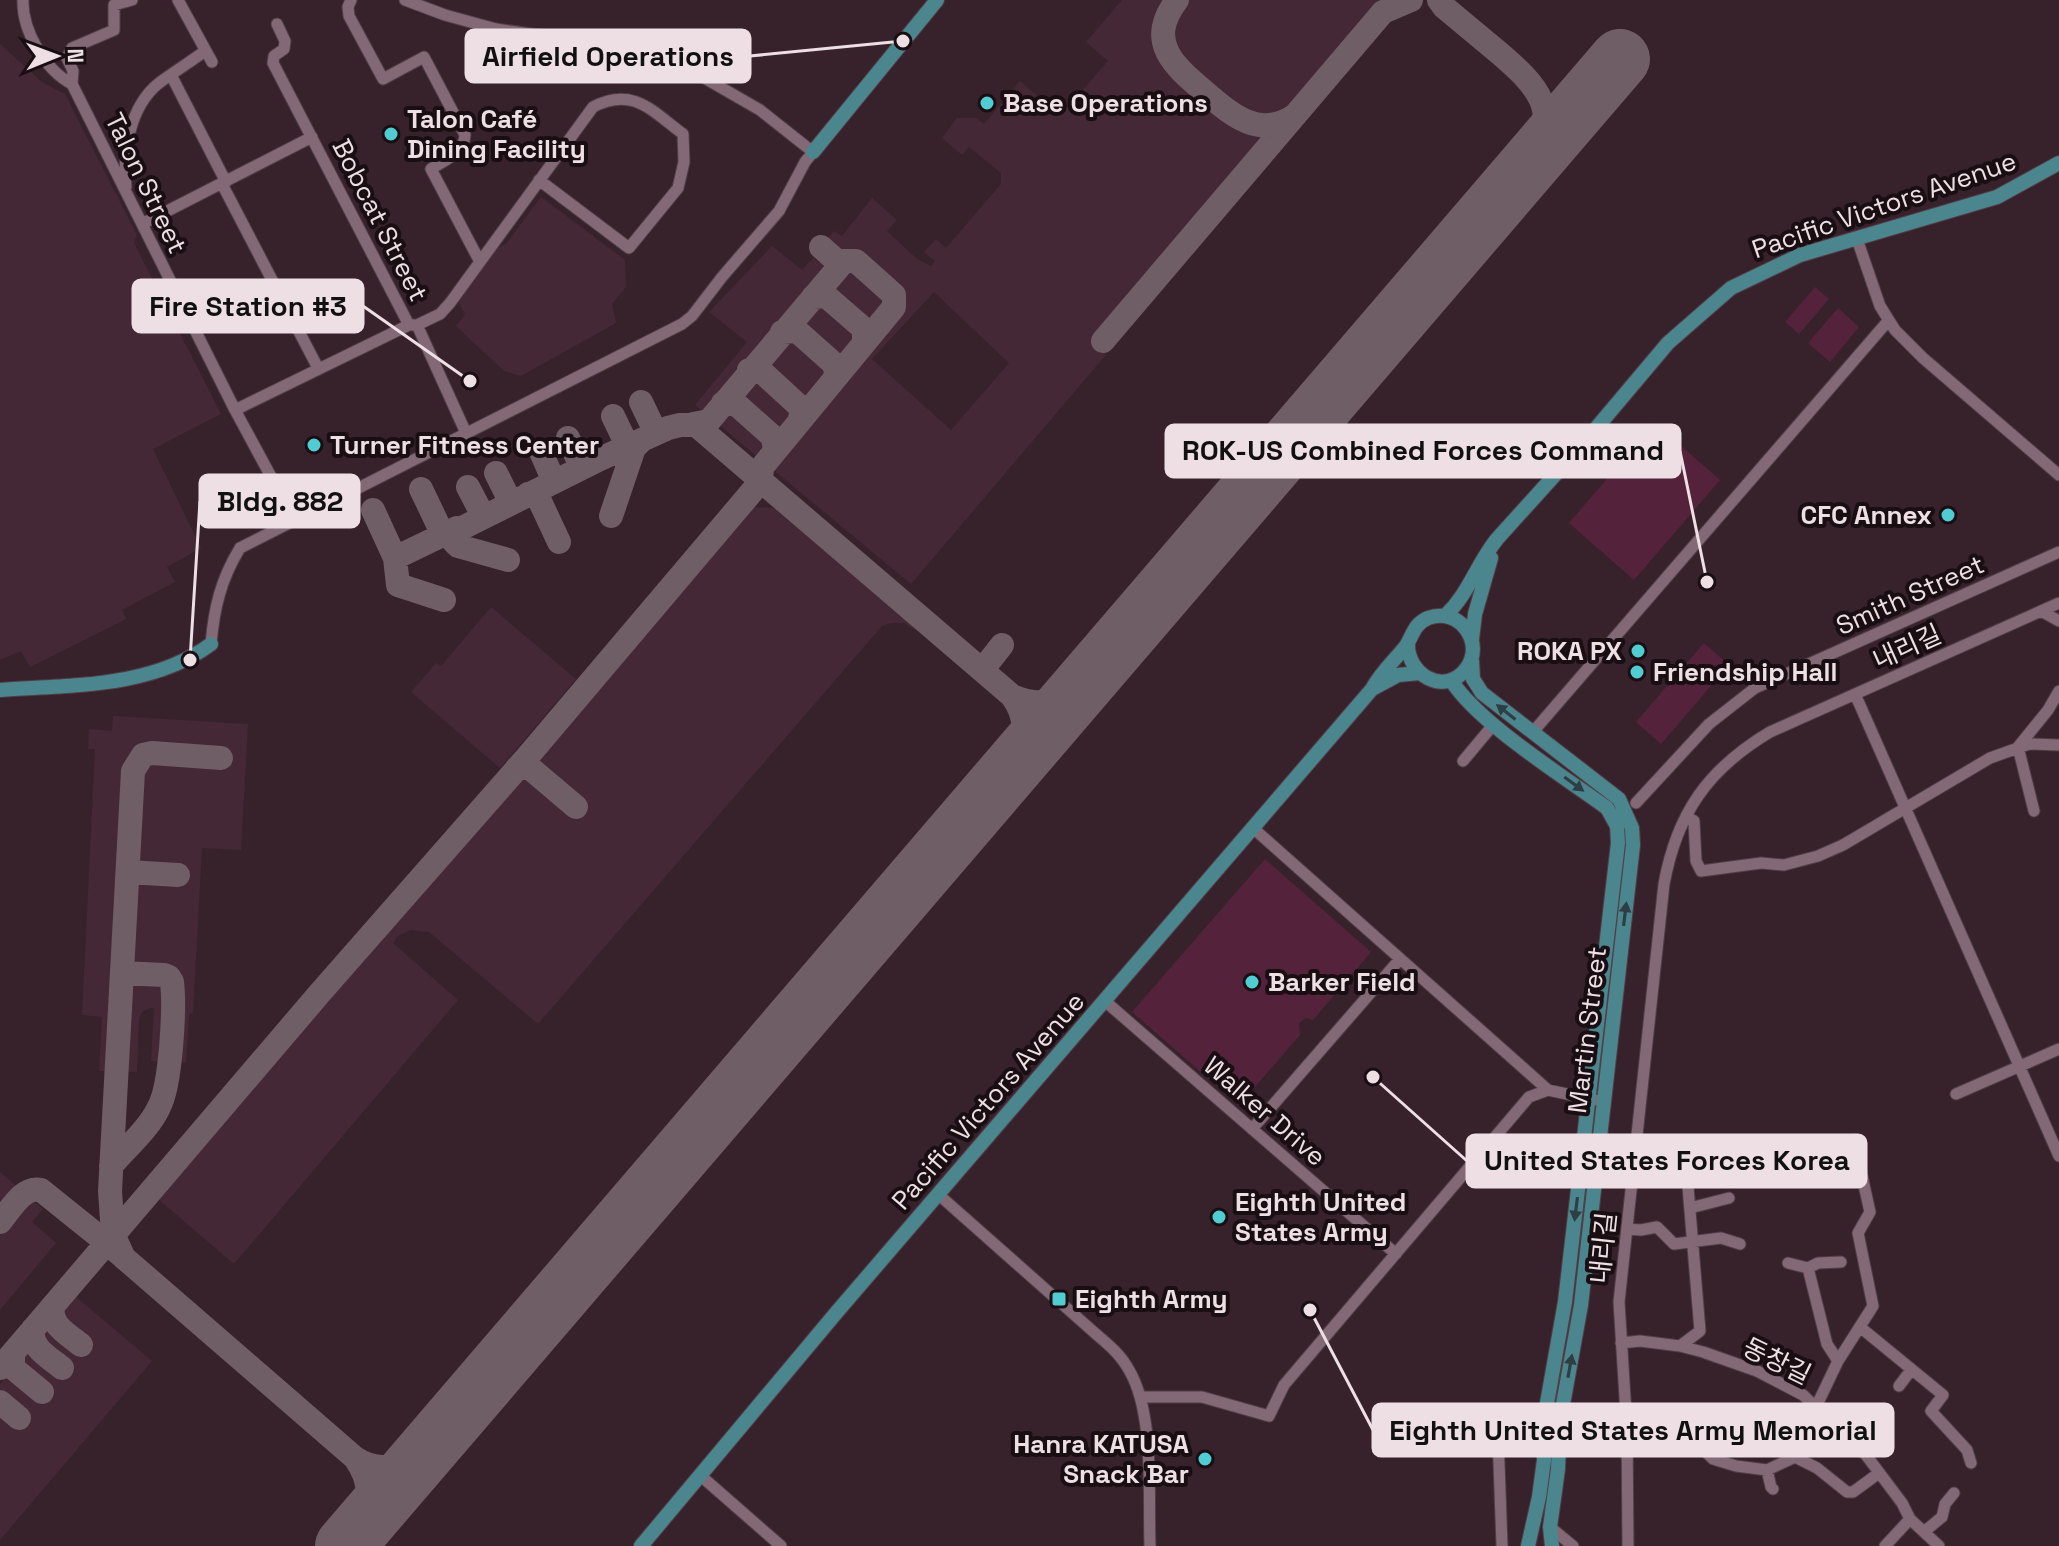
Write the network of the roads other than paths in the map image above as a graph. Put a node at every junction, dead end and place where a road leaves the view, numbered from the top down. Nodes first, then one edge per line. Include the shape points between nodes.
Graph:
1 (23, 0) edge
2 (132, 0) edge
3 (178, 0) edge
4 (351, 0) edge
5 (405, 0) edge
6 (937, 0) edge
7 (277, 24) dead end
8 (205, 51) junction
9 (212, 62) dead end
10 (171, 75) junction
11 (72, 84) junction
12 (312, 137) junction
13 (813, 152) junction
14 (2059, 163) edge
15 (539, 180) junction
16 (224, 183) junction
17 (126, 192) junction
18 (142, 224) junction
19 (1857, 239) junction
20 (480, 262) junction
21 (1888, 321) junction
22 (413, 325) junction
23 (318, 368) junction
24 (235, 410) junction
25 (466, 433) junction
26 (2059, 475) edge
27 (295, 521) junction
28 (1497, 539) junction
29 (2059, 552) edge
30 (2059, 603) edge
31 (2041, 611) junction
32 (1445, 616) junction
33 (2059, 621) edge
34 (1472, 640) junction
35 (211, 644) joint
36 (1408, 644) junction
37 (1472, 656) junction
38 (1419, 673) junction
39 (1451, 680) junction
40 (1372, 689) junction
41 (0, 690) edge
42 (2059, 691) edge
43 (1855, 694) junction
44 (1494, 724) junction
45 (1532, 733) junction
46 (2059, 745) edge
47 (2018, 747) junction
48 (1463, 761) dead end
49 (1619, 799) junction
50 (1636, 803) junction
51 (1905, 808) junction
52 (2034, 811) dead end
53 (1686, 816) junction
54 (1253, 828) junction
55 (1632, 828) junction
56 (1400, 959) junction
57 (1106, 1002) junction
58 (2059, 1049) edge
59 (2020, 1066) junction
60 (1548, 1090) junction
61 (1956, 1094) dead end
62 (1596, 1100) junction
63 (1252, 1129) junction
64 (1854, 1140) dead end
65 (2059, 1156) edge
66 (1687, 1175) dead end
67 (939, 1195) junction
68 (1729, 1198) dead end
69 (1690, 1208) junction
70 (1627, 1229) junction
71 (1693, 1241) junction
72 (1740, 1244) dead end
73 (1396, 1254) junction
74 (1841, 1262) dead end
75 (1788, 1263) dead end
76 (1808, 1268) junction
77 (1860, 1327) junction
78 (1621, 1343) junction
79 (1680, 1346) junction
80 (1838, 1361) junction
81 (1911, 1370) junction
82 (1899, 1386) dead end
83 (1141, 1397) junction
84 (1816, 1407) junction
85 (1762, 1419) dead end
86 (1478, 1425) dead end
87 (1628, 1434) junction
88 (1795, 1457) junction
89 (1971, 1463) dead end
90 (1767, 1470) junction
91 (1879, 1473) junction
92 (701, 1476) junction
93 (1773, 1489) dead end
94 (1954, 1493) dead end
95 (1910, 1519) junction
96 (1550, 1527) junction
97 (1925, 1531) junction
98 (641, 1546) edge
99 (781, 1546) edge
100 (1150, 1546) edge
101 (1502, 1546) edge
102 (1528, 1546) edge
103 (1552, 1546) edge
104 (1573, 1546) edge
105 (1628, 1546) edge
106 (1885, 1546) edge
107 (1939, 1546) edge

1 - 11 street, Talon Street via 23,17 45,61
2 - 11 street via 114,5 114,30 72,48 67,58
3 - 8 street
4 - 20 street via 349,16 383,79 424,57 465,135 461,150 431,169
5 - 13 street via 496,29 654,56 760,110
6 - 13 main road
7 - 12 street, Bobcat Street via 285,41 273,63
8 - 9 street
8 - 10 street
10 - 16 street
10 - 17 street via 148,94 135,117 124,161
11 - 17 street, Talon Street
12 - 16 street
12 - 22 street, Bobcat Street
13 - 25 street via 779,211 692,316
14 - 19 main road, Pacific Victors Avenue via 1997,197
15 - 15 street via 629,248 678,188 683,134 630,98 608,99 593,107
15 - 20 street
16 - 18 street
16 - 23 street
17 - 18 street, Talon Street
18 - 24 street, Talon Street
19 - 21 street
19 - 28 main road, Pacific Victors Avenue via 1800,255 1731,288 1668,343
20 - 22 street via 440,314
21 - 26 street via 1908,345
21 - 45 street
22 - 23 street
22 - 25 street, Bobcat Street
23 - 24 street
24 - 27 street, Talon Street
25 - 27 street
27 - 35 street via 240,548 214,608
28 - 32 main road, Pacific Victors Avenue via 1465,595
28 - 34 main road
29 - 50 street, Smith Street via 1755,688 1709,724
30 - 31 street, 내리길
31 - 33 street
31 - 43 street, 내리길
32 - 34 main road via 1462,624
32 - 36 main road via 1421,622
34 - 37 main road
35 - 41 main road via 190,660 125,679
36 - 38 main road via 1409,660
36 - 40 main road, Pacific Victors Avenue
37 - 39 main road via 1465,671
45 -> 37 main road, Martin Street via 1482,693 1473,679
38 - 39 main road via 1432,680
38 - 40 main road via 1398,675
39 - 44 main road, Martin Street
40 - 54 main road, Pacific Victors Avenue
42 - 47 street
43 - 51 street
43 - 53 street, 내리길 via 1749,744 1707,782
44 - 48 street
44 -> 62 main road, Martin Street via 1607,808 1617,826
45 - 49 main road, Martin Street
46 - 47 street
47 - 51 street
47 - 52 street
49 - 50 street
49 - 55 main road, Martin Street
50 - 55 street
51 - 53 street via 1818,856 1784,865 1761,863 1705,872 1697,867 1694,821
51 - 59 street
53 - 70 street, 내리길 via 1664,884
54 - 56 street
54 - 57 main road, Pacific Victors Avenue
62 -> 55 main road, Martin Street
56 - 60 street
56 - 63 street
57 - 63 street, Walker Drive
57 - 67 main road, Pacific Victors Avenue
58 - 59 street
59 - 61 street
59 - 65 street
60 - 62 street
60 - 73 street via 1529,1097
96 -> 62 main road, Martin Street via 1560,1421 1581,1305
62 -> 102 main road, Martin Street
63 - 73 street, Walker Drive
64 - 77 street via 1870,1212 1858,1233 1873,1306
66 - 69 street
67 - 83 street via 1120,1355
67 - 92 main road, Pacific Victors Avenue
68 - 69 street
69 - 71 street
70 - 71 street via 1657,1227 1674,1244
70 - 78 street, 내리길 via 1619,1302
71 - 72 street via 1721,1238
71 - 79 street via 1700,1331
73 - 83 street via 1284,1385 1269,1416 1202,1397
74 - 76 street
75 - 76 street
76 - 80 street via 1827,1344
77 - 80 street
77 - 81 street
78 - 79 street, 동창길
78 - 87 street, 내리길
79 - 84 street, 동창길 via 1757,1371
80 - 84 street
81 - 82 street
81 - 89 street via 1943,1395 1931,1411 1967,1450
83 - 100 street
84 - 91 street, 동창길
85 - 88 street via 1789,1437
86 - 101 street via 1493,1428 1498,1436
87 - 90 street via 1653,1431 1694,1440 1713,1459
87 - 105 street, 내리길
88 - 90 street
88 - 91 street via 1847,1492
90 - 93 street
91 - 95 street, 동창길
92 - 98 main road, Pacific Victors Avenue
92 - 99 street
94 - 97 street via 1942,1517
95 - 97 street, 동창길
95 - 106 street
96 - 103 main road, Martin Street
96 - 104 street
97 - 107 street, 동창길

